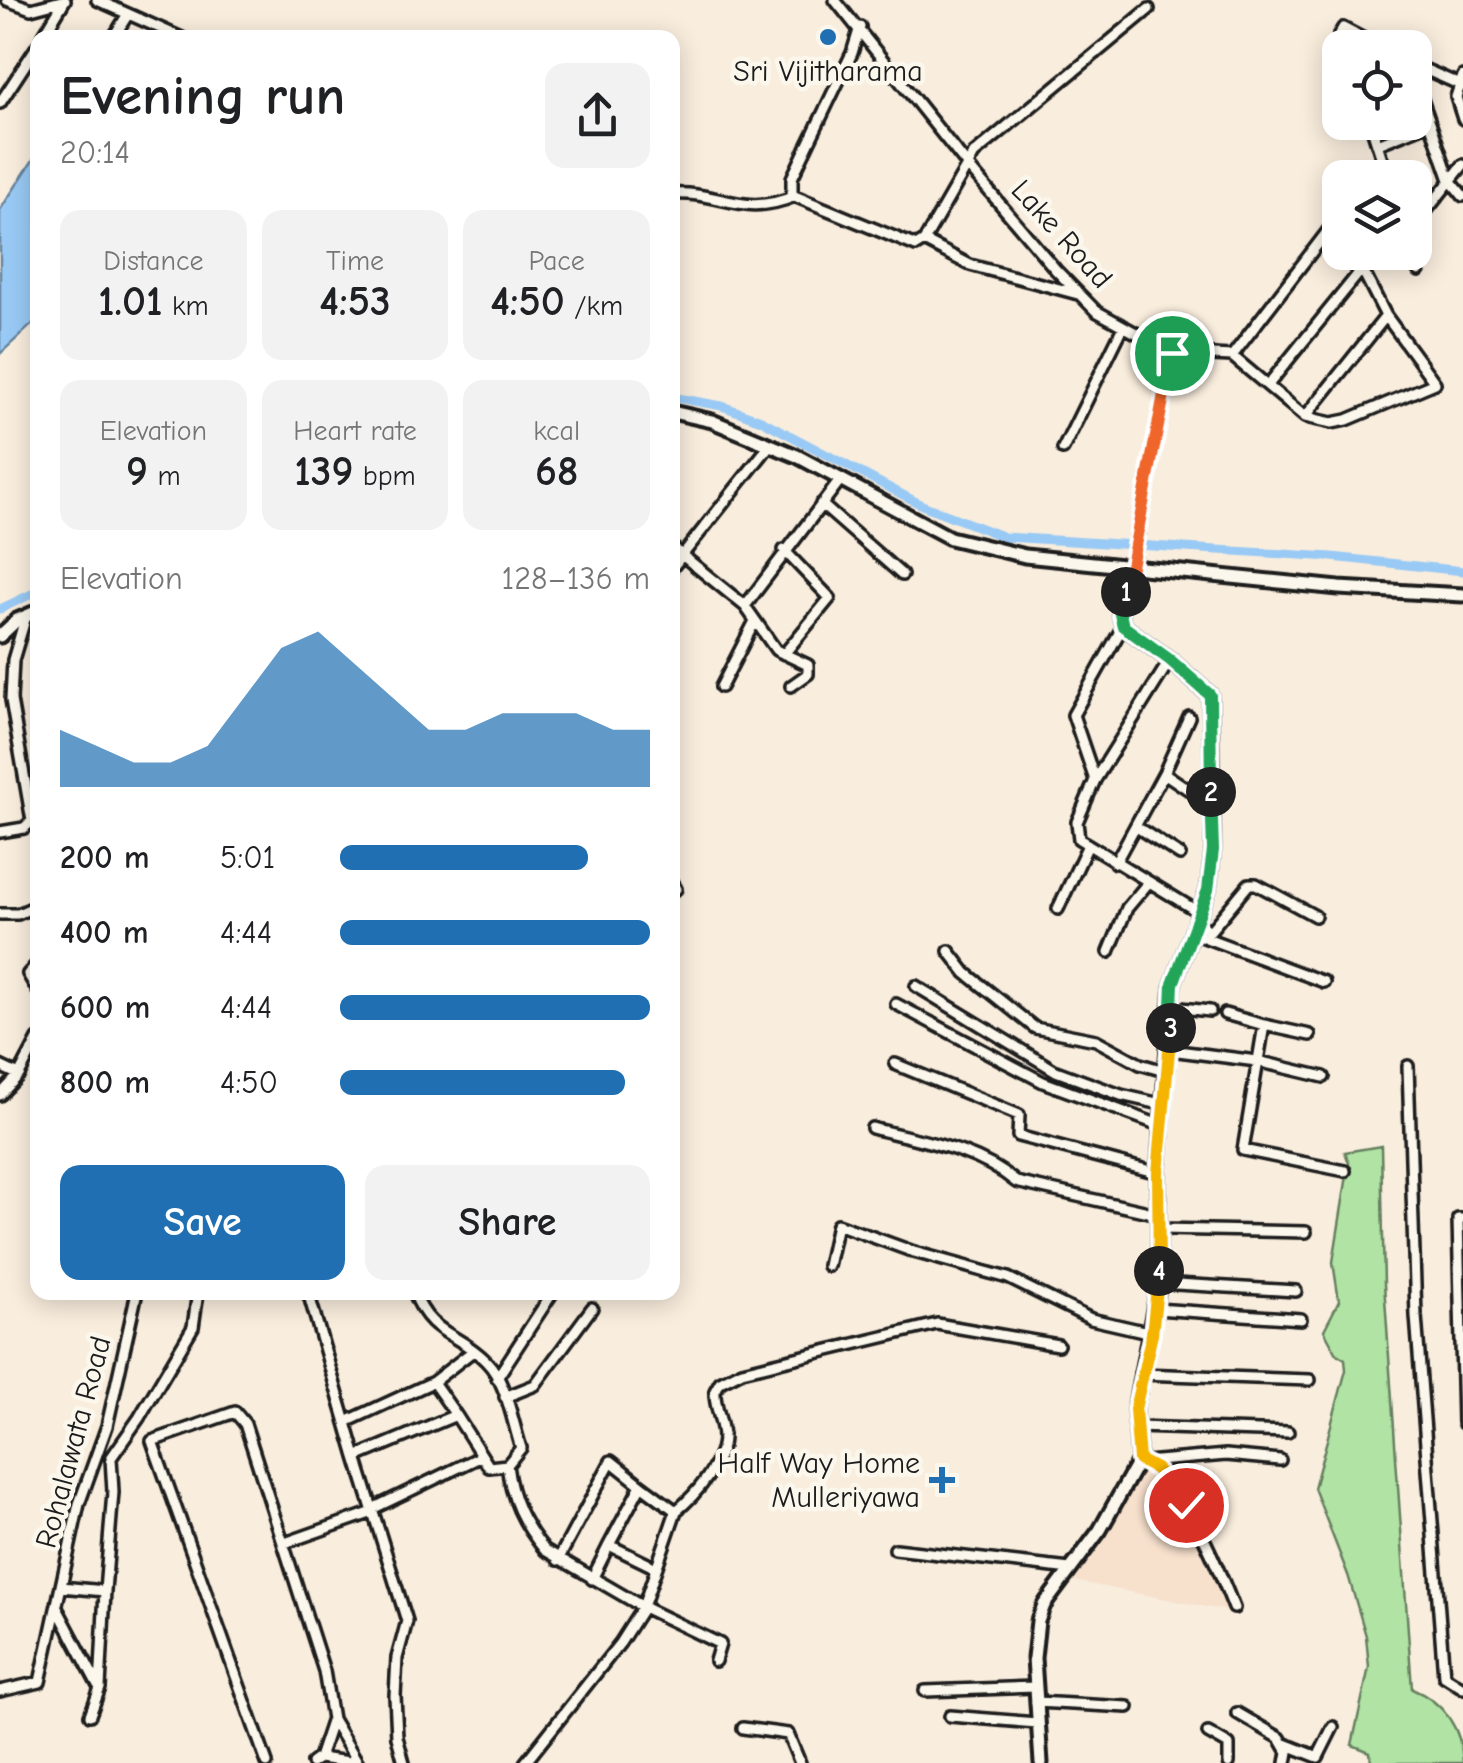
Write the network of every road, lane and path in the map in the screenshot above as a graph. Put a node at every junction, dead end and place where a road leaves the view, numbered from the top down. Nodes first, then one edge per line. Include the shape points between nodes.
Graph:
1 (7, 0) edge
2 (65, 0) edge
3 (97, 0) edge
4 (835, 0) edge
5 (1149, 9) dead end
6 (128, 14) junction
7 (860, 28) junction
8 (47, 30) edge
9 (118, 30) edge
10 (164, 30) edge
11 (30, 57) edge
12 (1432, 71) edge
13 (1462, 82) edge
14 (0, 103) edge
15 (1463, 119) edge
16 (1432, 130) edge
17 (1377, 140) edge
18 (1388, 140) edge
19 (1378, 144) junction
20 (1383, 160) edge
21 (968, 165) junction
22 (1463, 165) edge
23 (1450, 180) junction
24 (680, 195) edge
25 (795, 196) junction
26 (1463, 196) edge
27 (1432, 203) edge
28 (1322, 239) edge
29 (924, 241) junction
30 (1362, 270) joint
31 (1081, 295) junction
32 (1386, 316) junction
33 (1123, 328) junction
34 (1172, 353) junction
35 (1232, 356) junction
36 (1268, 384) junction
37 (680, 414) edge
38 (1306, 417) junction
39 (770, 445) junction
40 (1063, 449) dead end
41 (841, 479) junction
42 (821, 504) junction
43 (784, 550) junction
44 (682, 556) junction
45 (680, 558) edge
46 (1132, 564) junction
47 (902, 575) dead end
48 (1463, 595) edge
49 (745, 606) junction
50 (30, 615) edge
51 (30, 619) edge
52 (755, 621) junction
53 (1123, 626) junction
54 (0, 636) edge
55 (784, 654) junction
56 (1170, 660) junction
57 (791, 686) dead end
58 (720, 687) dead end
59 (1189, 717) dead end
60 (1164, 774) junction
61 (1095, 780) junction
62 (30, 788) edge
63 (1211, 794) junction
64 (30, 823) edge
65 (1134, 826) junction
66 (0, 832) edge
67 (1086, 847) junction
68 (1180, 855) dead end
69 (1115, 863) junction
70 (1148, 882) junction
71 (30, 908) edge
72 (1058, 909) dead end
73 (0, 914) edge
74 (1315, 916) dead end
75 (1196, 923) junction
76 (948, 952) dead end
77 (1110, 952) dead end
78 (1324, 982) dead end
79 (916, 986) dead end
80 (896, 1004) dead end
81 (1172, 1007) junction
82 (1210, 1012) dead end
83 (1225, 1014) dead end
84 (1264, 1025) junction
85 (1310, 1035) dead end
86 (1170, 1050) junction
87 (30, 1054) edge
88 (1257, 1061) junction
89 (895, 1064) dead end
90 (0, 1066) edge
91 (1408, 1066) dead end
92 (1168, 1073) junction
93 (19, 1075) junction
94 (1324, 1077) dead end
95 (0, 1095) edge
96 (1165, 1104) junction
97 (1162, 1126) junction
98 (872, 1128) dead end
99 (1345, 1172) dead end
100 (1158, 1173) junction
101 (1157, 1214) junction
102 (1463, 1219) edge
103 (1160, 1229) junction
104 (1306, 1232) dead end
105 (828, 1266) dead end
106 (1159, 1282) junction
107 (1296, 1290) dead end
108 (135, 1300) edge
109 (197, 1300) edge
110 (310, 1300) edge
111 (417, 1300) edge
112 (547, 1300) edge
113 (592, 1308) dead end
114 (1156, 1309) junction
115 (1301, 1319) dead end
116 (1152, 1334) junction
117 (1058, 1345) dead end
118 (473, 1351) junction
119 (1140, 1374) junction
120 (498, 1378) junction
121 (1310, 1380) dead end
122 (433, 1382) junction
123 (505, 1397) junction
124 (456, 1415) junction
125 (1463, 1418) edge
126 (346, 1422) junction
127 (1136, 1427) junction
128 (1288, 1432) dead end
129 (356, 1457) junction
130 (480, 1457) junction
131 (1280, 1460) dead end
132 (1143, 1461) junction
133 (507, 1465) junction
134 (642, 1484) junction
135 (676, 1510) junction
136 (373, 1511) junction
137 (285, 1543) junction
138 (610, 1545) junction
139 (894, 1550) dead end
140 (558, 1560) junction
141 (656, 1568) junction
142 (1070, 1569) junction
143 (592, 1579) junction
144 (61, 1587) junction
145 (105, 1591) junction
146 (643, 1606) junction
147 (57, 1608) junction
148 (1234, 1608) dead end
149 (715, 1661) dead end
150 (1036, 1687) junction
151 (100, 1688) junction
152 (1463, 1688) edge
153 (0, 1691) edge
154 (925, 1691) dead end
155 (1036, 1702) junction
156 (1128, 1707) dead end
157 (1237, 1713) dead end
158 (90, 1715) dead end
159 (950, 1716) dead end
160 (332, 1719) junction
161 (1038, 1724) junction
162 (1333, 1727) dead end
163 (743, 1728) dead end
164 (1208, 1732) dead end
165 (1286, 1744) junction
166 (316, 1760) edge
167 (267, 1763) edge
168 (357, 1763) edge
169 (404, 1763) edge
170 (525, 1763) edge
171 (800, 1763) edge
172 (1040, 1763) edge
173 (1229, 1763) edge
174 (1286, 1763) edge

1 - 2 street via 31,9
2 - 8 street
3 - 6 street
4 - 7 street, Lake Road
5 - 21 street
6 - 9 street
6 - 10 street
7 - 21 street, Lake Road
7 - 25 street via 792,178
11 - 14 street
12 - 13 street
13 - 15 street via 1456,97
16 - 23 street
17 - 19 street
18 - 19 street
19 - 20 street
21 - 29 street
21 - 31 street, Lake Road
22 - 23 street
23 - 26 street
23 - 27 street
24 - 25 street via 747,207
25 - 29 street via 894,240 916,246
28 - 35 street
29 - 31 street via 970,264
30 - 32 street
30 - 36 street
31 - 33 street, Lake Road
32 - 38 street
32 - 38 street via 1435,383 1347,420
33 - 34 street, Lake Road
33 - 40 street
34 - 35 street
34 - 46 street
35 - 36 street
36 - 38 street
37 - 39 street
39 - 41 street
39 - 44 street
41 - 42 street
41 - 46 street via 950,538 1025,556
42 - 43 street
42 - 47 street
43 - 49 street
43 - 55 street via 830,598
44 - 45 street
44 - 49 street
46 - 48 street
46 - 53 street
49 - 52 street
50 - 54 street
51 - 62 street via 13,660 11,700
52 - 55 street
52 - 58 street
53 - 56 street
53 - 61 street via 1073,716
55 - 57 street via 810,670
56 - 61 street
56 - 63 street via 1210,695
59 - 60 street
60 - 63 street via 1195,794
60 - 65 street
61 - 67 street via 1077,822
63 - 75 street via 1213,850
64 - 66 street
65 - 68 street
65 - 69 street
67 - 69 street
67 - 72 street
69 - 70 street
70 - 75 street
70 - 77 street via 1127,908
71 - 73 street
74 - 75 street via 1248,884 1210,932
75 - 78 street
75 - 81 street via 1176,972
76 - 92 street via 1035,1028 1096,1040
79 - 96 street via 1056,1071
80 - 97 street via 1042,1082
81 - 82 street
81 - 86 street
83 - 84 street
84 - 85 street
84 - 88 street
86 - 88 street
86 - 92 street
87 - 93 street
88 - 94 street
88 - 99 street via 1243,1150
89 - 100 street via 1018,1115 1018,1136
90 - 93 street
91 - 152 street via 1416,1316 1444,1676
92 - 96 street
93 - 95 street
96 - 97 street
97 - 100 street
98 - 101 street via 971,1154 1016,1182
100 - 101 street
101 - 103 street
102 - 125 street
103 - 104 street
103 - 106 street
105 - 116 street via 837,1224 1008,1278 1090,1318
106 - 107 street
106 - 114 street
108 - 144 street, Rohalawata Road
109 - 145 street via 193,1326 111,1458
110 - 126 street
111 - 118 street via 425,1318
112 - 120 street
113 - 123 street via 535,1385
114 - 115 street
114 - 116 street
116 - 119 street
117 - 135 street via 937,1324 742,1371 715,1391 720,1456
118 - 120 street
118 - 122 street
119 - 121 street
119 - 127 street
120 - 123 street
122 - 124 street
122 - 126 street
123 - 133 street via 521,1448
124 - 129 street
124 - 130 street
126 - 129 street
127 - 128 street
127 - 132 street
129 - 136 street
130 - 133 street via 488,1467
130 - 136 street
131 - 132 street via 1226,1455
132 - 142 street
132 - 148 street via 1186,1505
133 - 140 street via 520,1514
134 - 135 street
134 - 138 street
134 - 140 street via 611,1460
135 - 141 street
136 - 137 street
136 - 169 street via 407,1621 395,1696
137 - 160 street
137 - 167 street via 235,1412 152,1441
138 - 141 street
138 - 143 street
139 - 142 street
140 - 143 street
141 - 146 street
142 - 150 street via 1038,1621
143 - 146 street
144 - 145 street
144 - 147 street, Rohalawata Road
145 - 151 street
146 - 149 street via 720,1644
146 - 170 street
147 - 151 street
147 - 153 street, Rohalawata Road via 40,1682
150 - 154 street
150 - 155 street
151 - 158 street
155 - 156 street
155 - 161 street
157 - 165 street
159 - 161 street
160 - 166 street
160 - 168 street
161 - 172 street
162 - 165 street via 1315,1758
163 - 171 street via 788,1734
164 - 173 street via 1229,1746
165 - 174 street
166 - 168 street

